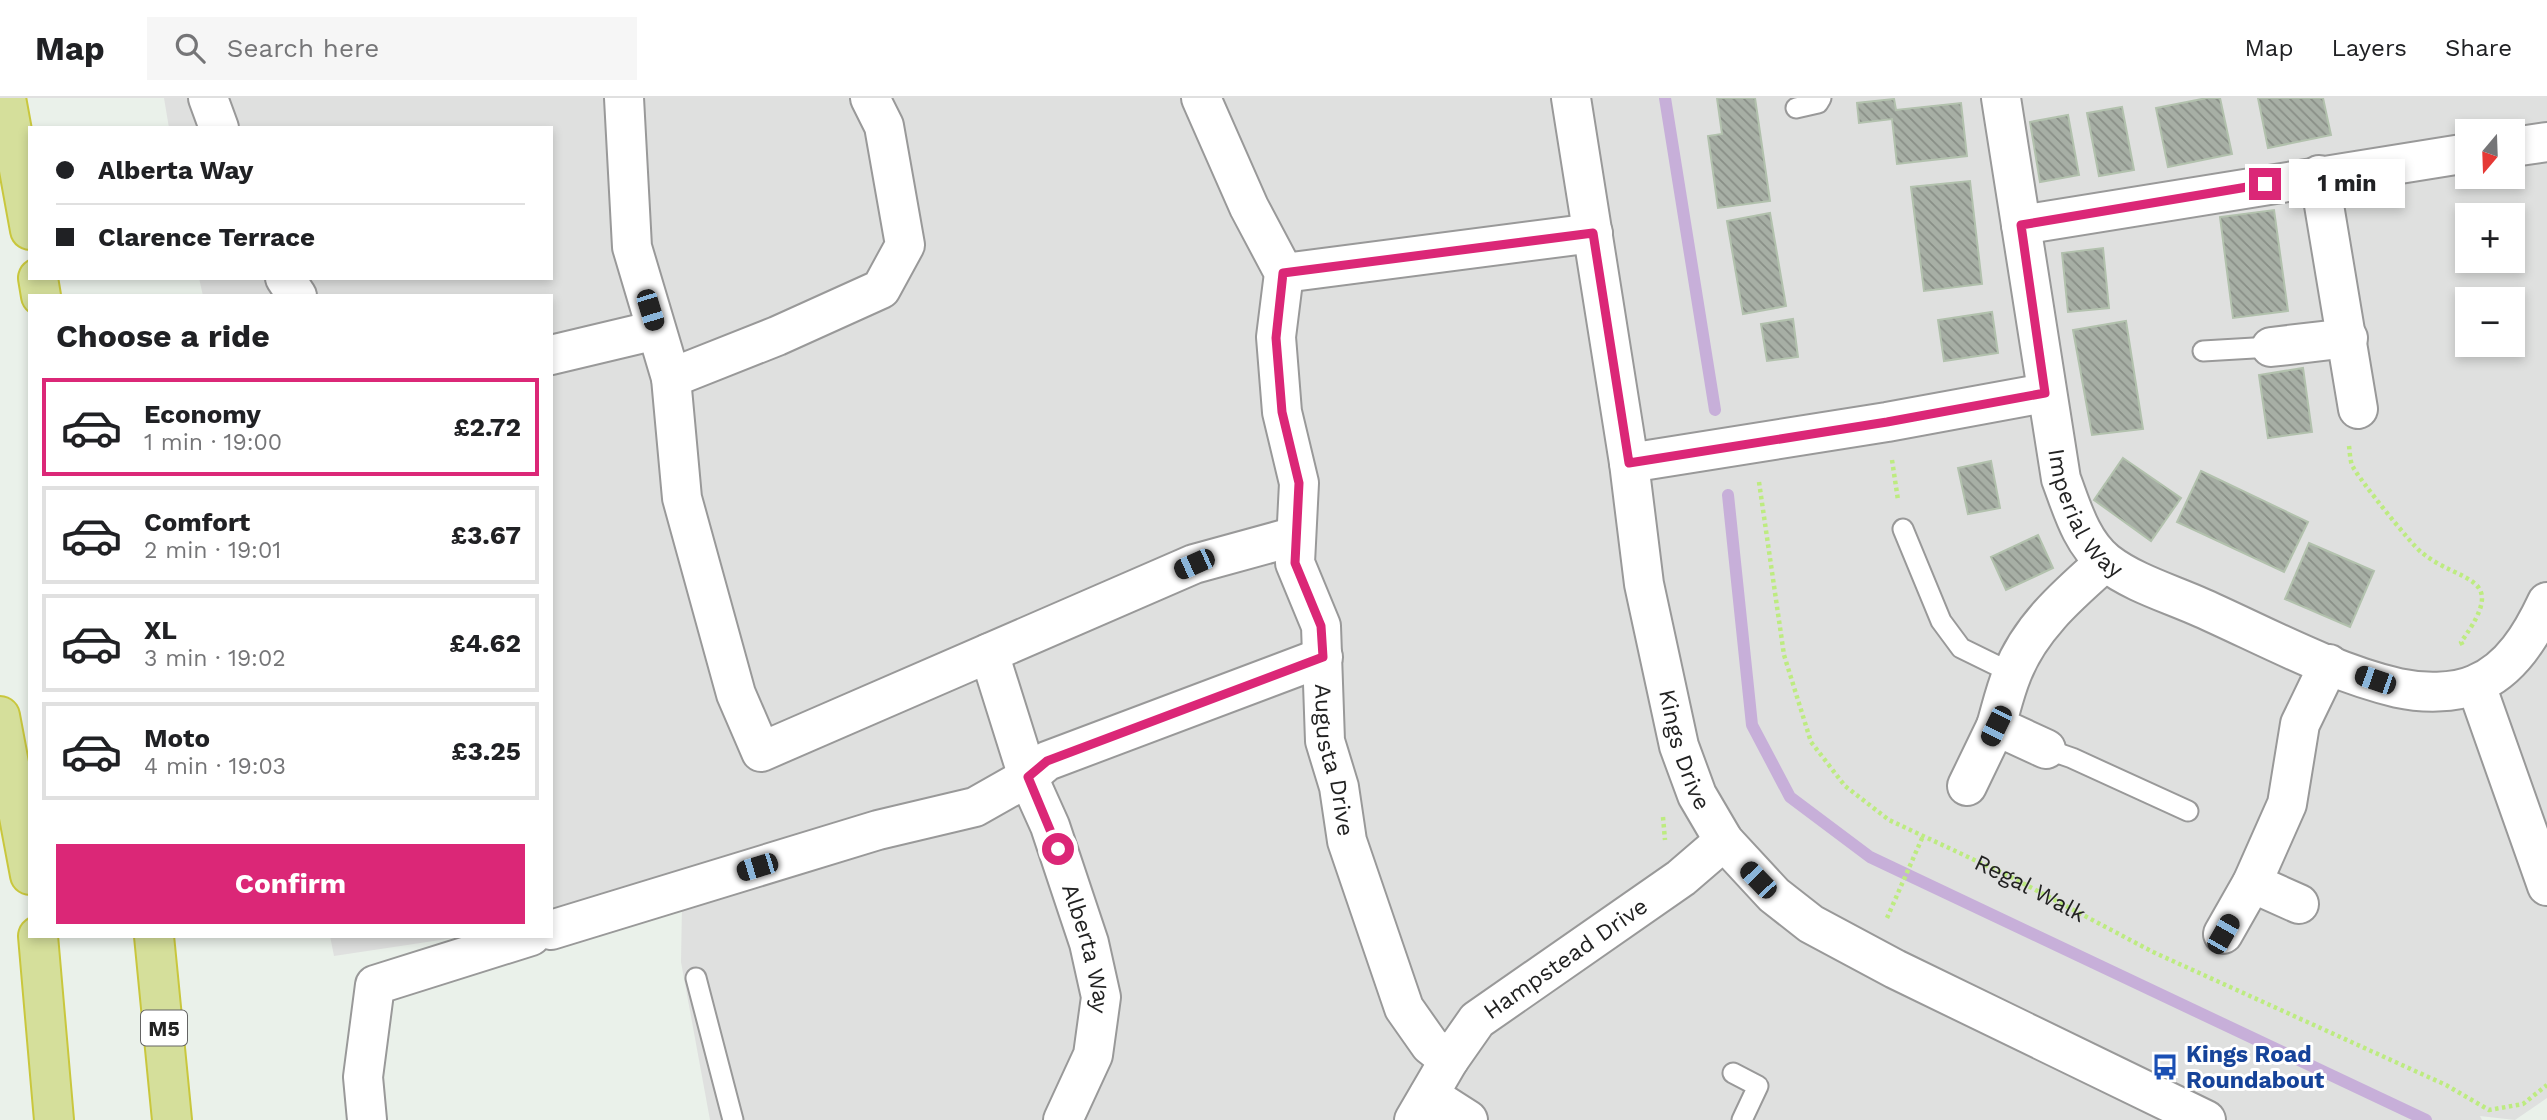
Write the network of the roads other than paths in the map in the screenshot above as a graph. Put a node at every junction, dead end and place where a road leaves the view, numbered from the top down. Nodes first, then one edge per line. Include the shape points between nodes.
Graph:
1 (6, 98) edge
2 (208, 98) edge
3 (624, 98) edge
4 (870, 98) edge
5 (1201, 98) edge
6 (1571, 98) edge
7 (1821, 98) edge
8 (2000, 98) edge
9 (1796, 108) dead end
10 (218, 126) edge
11 (2547, 142) edge
12 (2525, 145) edge
13 (2455, 155) edge
14 (2319, 175) junction
15 (28, 219) edge
16 (2021, 225) junction
17 (1593, 233) junction
18 (1283, 273) junction
19 (656, 330) junction
20 (2348, 338) junction
21 (2271, 348) joint
22 (2203, 351) dead end
23 (553, 355) edge
24 (671, 378) junction
25 (2045, 393) junction
26 (2358, 409) road end
27 (1629, 463) junction
28 (1903, 529) road end
29 (1296, 536) junction
30 (2105, 562) junction
31 (2547, 601) edge
32 (989, 653) junction
33 (1323, 657) junction
34 (2329, 664) junction
35 (2012, 673) junction
36 (2476, 685) junction
37 (0, 716) edge
38 (1996, 726) junction
39 (2046, 749) joint
40 (1028, 777) junction
41 (1967, 786) dead end
42 (2188, 811) dead end
43 (1724, 841) junction
44 (28, 864) edge
45 (2544, 870) edge
46 (2252, 883) junction
47 (2299, 904) dead end
48 (553, 929) edge
49 (2223, 934) dead end
50 (38, 938) edge
51 (154, 938) edge
52 (525, 938) edge
53 (696, 978) dead end
54 (1449, 1060) junction
55 (1733, 1073) dead end
56 (1422, 1108) edge
57 (54, 1120) edge
58 (172, 1120) edge
59 (366, 1120) edge
60 (733, 1120) edge
61 (1063, 1120) edge
62 (1468, 1120) edge
63 (1742, 1120) edge
64 (2206, 1120) edge

1 - 15 highway
2 - 10 street
3 - 19 street via 632,247
4 - 24 street via 884,125 905,245 881,289
5 - 18 street
6 - 17 street, Kings Drive
7 - 9 lane via 1818,103
8 - 16 street, Imperial Way
11 - 12 street
13 - 14 street
14 - 16 street
14 - 20 street
16 - 25 street, Imperial Way
17 - 18 street
17 - 27 street, Kings Drive
18 - 29 street, Augusta Drive via 1276,338 1282,412 1299,483
19 - 23 street
19 - 24 street
20 - 21 street
20 - 26 street
21 - 22 lane
24 - 32 street via 682,498 736,694 761,752
25 - 27 street
25 - 30 street, Imperial Way via 2061,479 2081,531
27 - 43 street, Kings Drive via 1644,584 1679,746 1697,795
28 - 35 lane via 1941,621 1961,648
29 - 32 street via 1194,564
29 - 33 street, Augusta Drive via 1295,563 1321,626
30 - 34 street, Imperial Way
30 - 35 street via 2059,602
31 - 36 street, Imperial Way via 2524,643 2502,668
32 - 40 street, Alberta Way
33 - 40 street via 1047,761
33 - 54 street, Augusta Drive via 1325,741 1339,787 1347,841 1404,1007 1430,1045
34 - 36 street, Imperial Way via 2399,688 2437,691
34 - 46 street via 2300,723 2287,804
35 - 38 street
36 - 45 street
37 - 44 highway
38 - 39 street
38 - 41 street
39 - 42 lane
40 - 48 street via 975,807 878,831
40 - 61 street, Alberta Way via 1050,826 1085,930 1101,997 1093,1055
43 - 54 street, Hampstead Drive via 1681,878 1477,1020
43 - 64 street, Kings Drive via 1774,895 1811,924
46 - 47 street
46 - 49 street
50 - 57 highway
51 - 58 highway, M5
52 - 59 street via 375,985 363,1077
53 - 60 lane
54 - 56 street, Hampstead Drive
55 - 63 lane via 1758,1086
56 - 62 street

